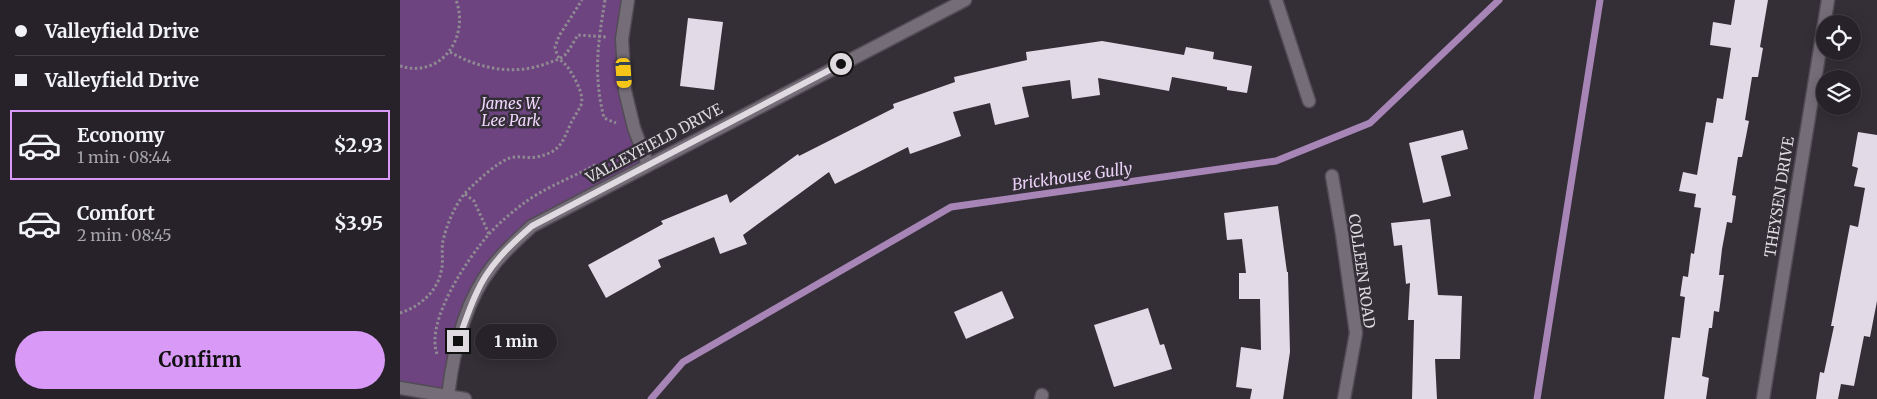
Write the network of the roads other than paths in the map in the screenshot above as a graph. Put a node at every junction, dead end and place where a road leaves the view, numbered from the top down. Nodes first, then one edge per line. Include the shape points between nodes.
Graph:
1 (628, 0) edge
2 (965, 0) edge
3 (1276, 0) edge
4 (1828, 0) edge
5 (1309, 102) dead end
6 (648, 165) junction
7 (1332, 176) dead end
8 (400, 388) edge
9 (448, 396) junction
10 (465, 399) edge
11 (1344, 399) edge
12 (1763, 399) edge

1 - 6 street via 622,39 626,91 634,128
2 - 6 street, VALLEYFIELD DRIVE
3 - 5 street
4 - 12 street, THEYSEN DRIVE
6 - 9 street, VALLEYFIELD DRIVE via 532,226 508,247 476,292 458,341
7 - 11 street, COLLEEN ROAD via 1356,333
8 - 9 street
9 - 10 street

